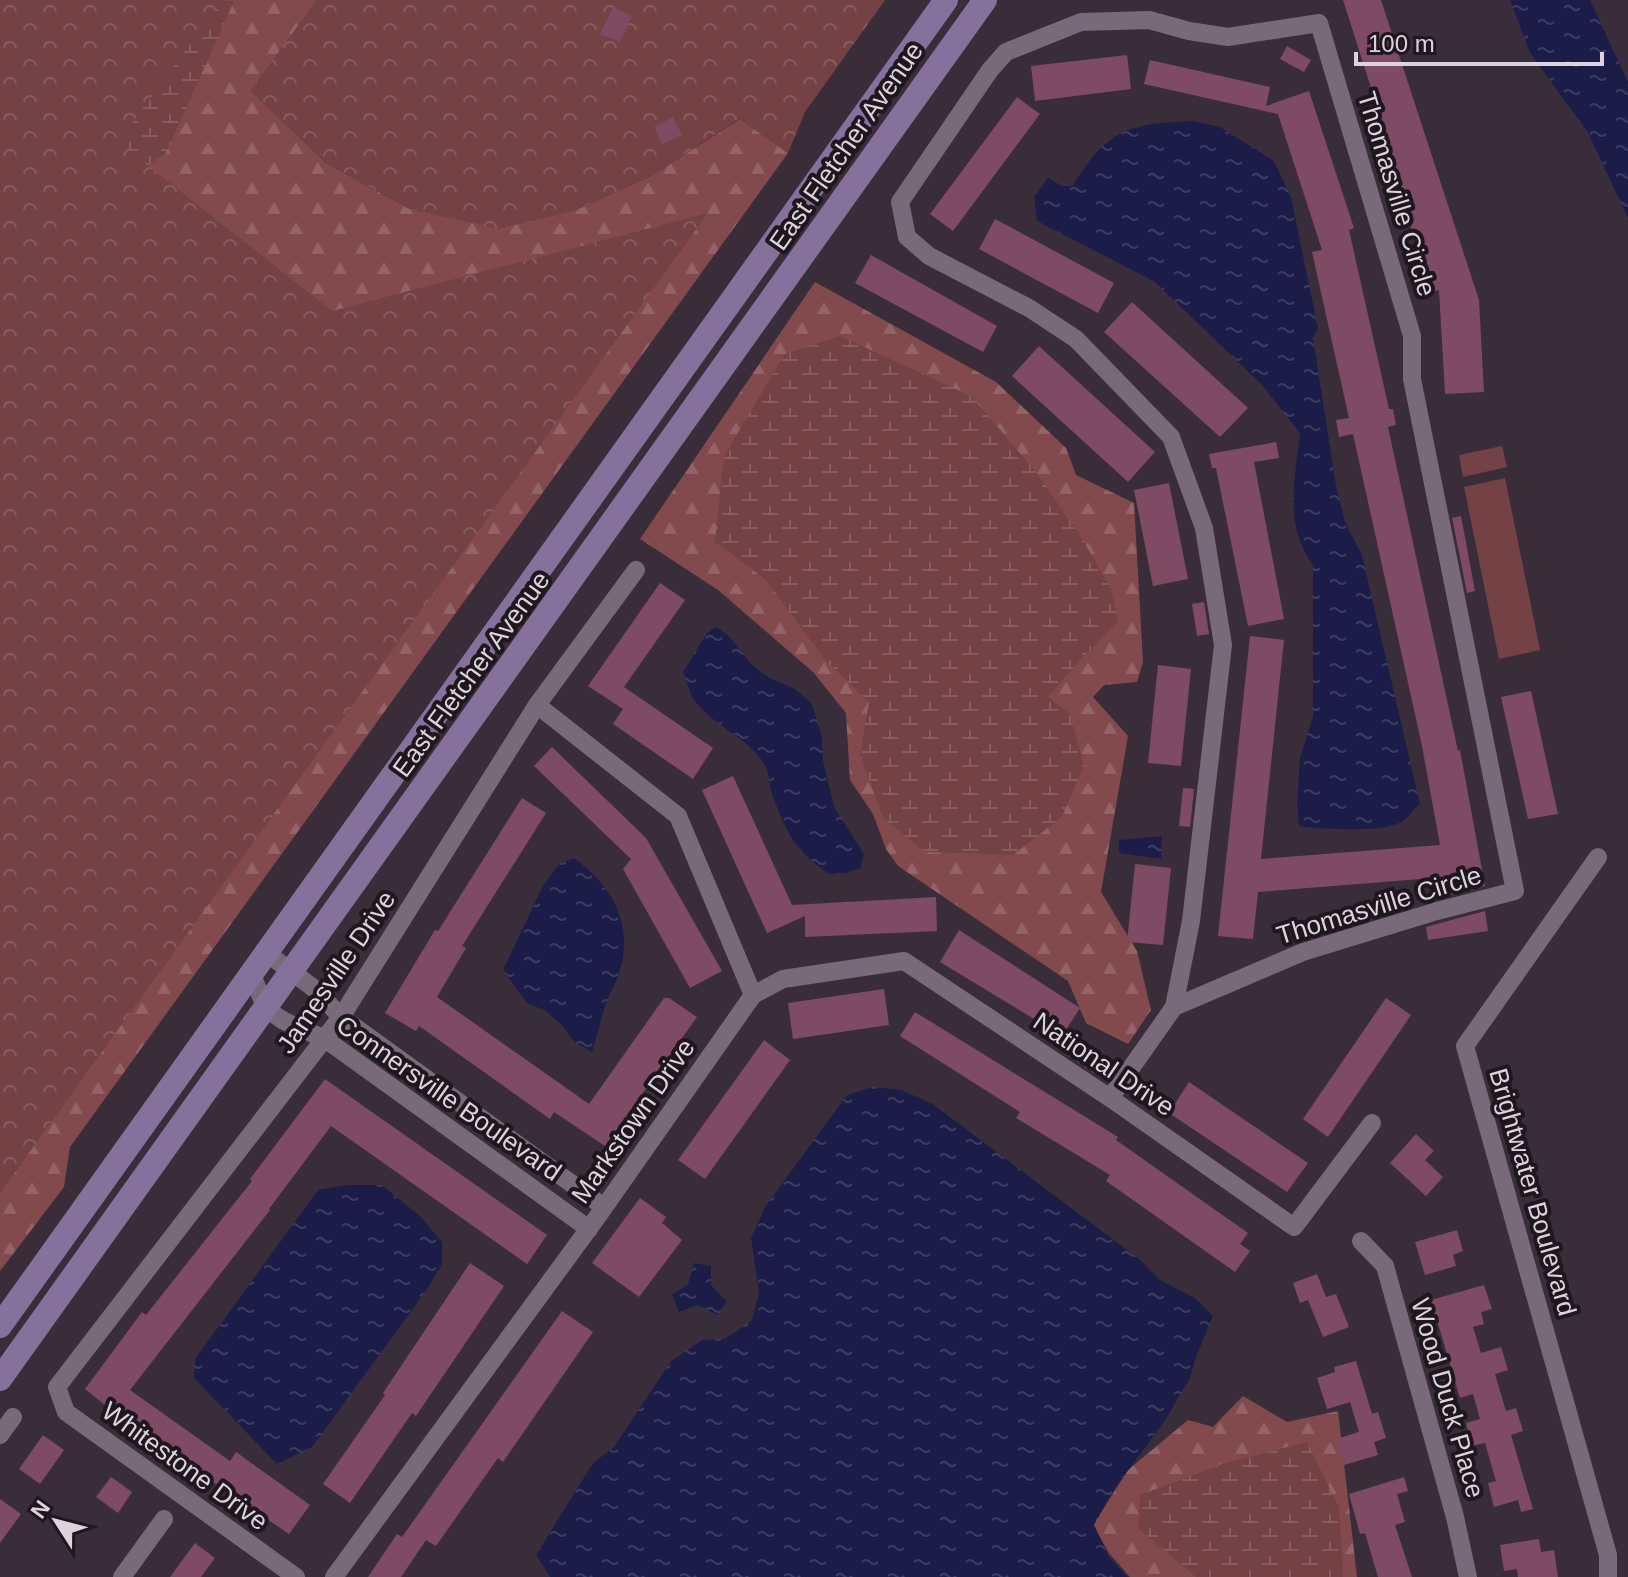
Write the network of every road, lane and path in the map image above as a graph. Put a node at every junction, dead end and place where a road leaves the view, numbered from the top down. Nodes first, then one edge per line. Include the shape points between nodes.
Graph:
1 (946, 0) edge
2 (985, 0) edge
3 (636, 570) dead end
4 (537, 705) junction
5 (1598, 857) dead end
6 (268, 954) junction
7 (293, 971) junction
8 (252, 975) junction
9 (753, 995) junction
10 (1174, 1007) junction
11 (266, 1009) junction
12 (341, 1017) junction
13 (325, 1039) junction
14 (1110, 1098) junction
15 (1372, 1123) dead end
16 (604, 1207) junction
17 (589, 1229) junction
18 (1361, 1241) dead end
19 (0, 1326) edge
20 (0, 1379) edge
21 (57, 1387) joint
22 (13, 1417) dead end
23 (0, 1435) edge
24 (164, 1519) dead end
25 (122, 1577) edge
26 (296, 1577) edge
27 (334, 1577) edge
28 (1468, 1577) edge
29 (1608, 1577) edge

1 - 6 main road, East Fletcher Avenue
2 - 7 main road, East Fletcher Avenue
3 - 4 street, Jamesville Drive
4 - 9 street via 678,816
4 - 12 street, Jamesville Drive
5 - 29 street, Brightwater Boulevard via 1465,1046 1608,1555
6 - 7 street, Connersville Boulevard
6 - 8 main road, East Fletcher Avenue
7 - 11 main road, East Fletcher Avenue
7 - 12 street, Connersville Boulevard
8 - 11 street
8 - 19 main road, East Fletcher Avenue
9 - 14 street, National Drive via 783,979 904,961
9 - 16 street, Markstown Drive
10 - 10 street, Thomasville Circle via 1303,952 1515,891 1412,379 1412,336 1319,23 1228,37 1149,20 1081,22 1006,52 900,202 907,237 929,256 1076,339 1171,437 1204,528 1223,645 1191,921
10 - 14 street, Thomasville Circle
11 - 13 street, Connersville Boulevard
11 - 20 main road, East Fletcher Avenue
12 - 13 street, Jamesville Drive
12 - 16 street, Connersville Boulevard
13 - 17 street, Connersville Boulevard
13 - 21 street, Jamesville Drive
14 - 15 street, National Drive via 1294,1227
16 - 17 street, Markstown Drive
17 - 27 street, Markstown Drive
18 - 28 street, Wood Duck Place via 1385,1266
21 - 26 street, Whitestone Drive via 66,1412
22 - 23 street
24 - 25 street

